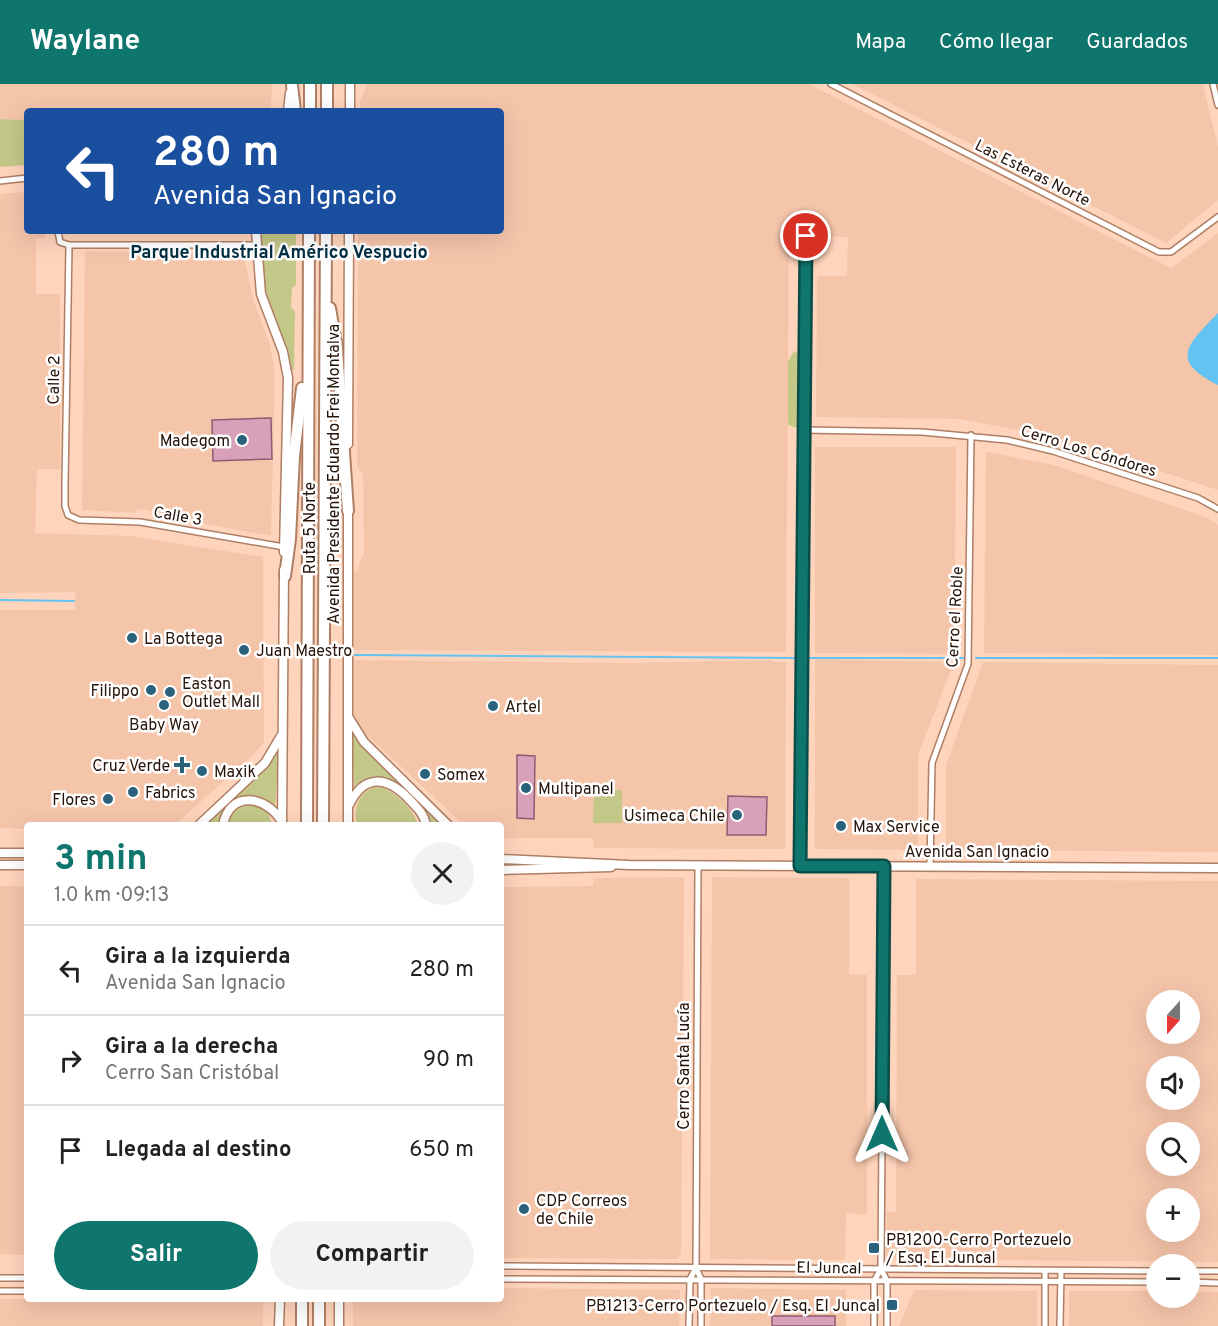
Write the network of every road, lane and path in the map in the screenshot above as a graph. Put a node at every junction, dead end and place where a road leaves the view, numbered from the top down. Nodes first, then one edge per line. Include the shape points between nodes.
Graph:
1 (310, 84) edge
2 (350, 84) edge
3 (831, 84) edge
4 (1213, 84) edge
5 (292, 85) edge
6 (328, 86) edge
7 (1218, 105) edge
8 (288, 108) edge
9 (295, 108) edge
10 (310, 108) edge
11 (327, 108) edge
12 (350, 108) edge
13 (24, 178) edge
14 (0, 181) edge
15 (1218, 217) edge
16 (59, 234) edge
17 (256, 234) edge
18 (309, 234) edge
19 (326, 234) edge
20 (349, 234) edge
21 (806, 236) dead end
22 (69, 245) junction
23 (256, 246) junction
24 (326, 291) junction
25 (308, 344) junction
26 (804, 430) junction
27 (971, 435) junction
28 (1218, 509) edge
29 (348, 511) junction
30 (68, 515) joint
31 (284, 548) junction
32 (285, 576) junction
33 (347, 711) junction
34 (283, 729) junction
35 (348, 808) junction
36 (202, 822) edge
37 (224, 822) edge
38 (280, 822) edge
39 (282, 822) edge
40 (306, 822) edge
41 (323, 822) edge
42 (348, 822) edge
43 (425, 822) edge
44 (445, 822) edge
45 (0, 853) edge
46 (24, 853) edge
47 (504, 859) edge
48 (0, 865) edge
49 (24, 865) edge
50 (629, 865) junction
51 (698, 865) junction
52 (800, 866) junction
53 (884, 866) junction
54 (930, 867) junction
55 (1218, 868) edge
56 (504, 872) edge
57 (504, 1266) edge
58 (696, 1268) junction
59 (881, 1269) junction
60 (1045, 1271) junction
61 (1061, 1271) junction
62 (1146, 1271) edge
63 (1200, 1271) edge
64 (1218, 1271) edge
65 (0, 1278) edge
66 (24, 1278) edge
67 (504, 1279) edge
68 (690, 1279) junction
69 (702, 1280) junction
70 (874, 1281) junction
71 (887, 1281) junction
72 (1045, 1281) junction
73 (1060, 1281) junction
74 (1146, 1282) edge
75 (1200, 1282) edge
76 (1218, 1282) edge
77 (0, 1291) edge
78 (24, 1291) edge
79 (280, 1302) edge
80 (302, 1302) edge
81 (319, 1302) edge
82 (339, 1302) edge
83 (279, 1326) edge
84 (302, 1326) edge
85 (319, 1326) edge
86 (339, 1326) edge
87 (689, 1326) edge
88 (701, 1326) edge
89 (874, 1326) edge
90 (886, 1326) edge
91 (1045, 1326) edge
92 (1060, 1326) edge

1 - 10 highway
2 - 12 main road
3 - 15 street, Las Esteras Norte via 1159,252 1171,252
4 - 7 street
5 - 8 main road
5 - 9 highway
6 - 11 highway
13 - 14 street
16 - 22 street via 60,242
17 - 23 main road
18 - 25 highway, Ruta 5 Norte
19 - 24 highway, Ruta 5 Norte
20 - 29 main road, Avenida Presidente Eduardo Frei Montalva
21 - 26 street
22 - 23 street
22 - 30 street, Calle 2 via 65,483
23 - 31 main road via 261,294 283,352 288,378
24 - 29 highway via 337,350
24 - 41 highway, Ruta 5 Norte
25 - 32 highway
25 - 40 highway, Ruta 5 Norte
26 - 27 street, Cerro Los Cóndores
26 - 52 street
27 - 28 street, Cerro Los Cóndores via 1053,451 1198,498
27 - 54 street, Cerro el Roble via 969,657 933,760
29 - 33 main road, Avenida Presidente Eduardo Frei Montalva
30 - 31 street, Calle 3 via 158,525
31 - 32 main road
32 - 34 main road
33 - 35 main road, Avenida Presidente Eduardo Frei Montalva
33 - 44 main road via 360,738
34 - 36 main road via 269,759
34 - 39 main road
35 - 42 main road, Avenida Presidente Eduardo Frei Montalva
35 - 43 main road via 362,787 374,781 384,782 399,790 419,810
37 - 38 main road via 233,807 250,800 267,805
45 - 46 main road
47 - 50 main road, Avenida San Ignacio
48 - 49 main road
50 - 51 main road, Avenida San Ignacio
50 - 56 main road, Avenida San Ignacio
51 - 52 main road, Avenida San Ignacio
51 - 58 street, Cerro Santa Lucía
52 - 53 main road, Avenida San Ignacio
53 - 54 main road, Avenida San Ignacio
53 - 59 street
54 - 55 main road, Avenida San Ignacio
57 - 58 street, El Juncal
58 - 59 street, El Juncal
58 - 68 street, Cerro Santa Lucía
58 - 69 street, Cerro Santa Lucía
59 - 60 street, El Juncal
59 - 70 street
59 - 71 street
60 - 61 street, El Juncal
60 - 72 street
61 - 62 street, El Juncal
61 - 73 street
63 - 64 street
65 - 66 street
67 - 68 street, El Juncal
68 - 69 street, El Juncal
68 - 87 street, Cerro Santa Lucía
69 - 70 street, El Juncal
69 - 88 street, Cerro Santa Lucía
70 - 71 street, El Juncal
70 - 89 street
71 - 72 street, El Juncal
71 - 90 street
72 - 73 street, El Juncal
72 - 91 street
73 - 74 street, El Juncal
73 - 92 street
75 - 76 street
77 - 78 street
79 - 83 main road
80 - 84 highway
81 - 85 highway
82 - 86 main road

